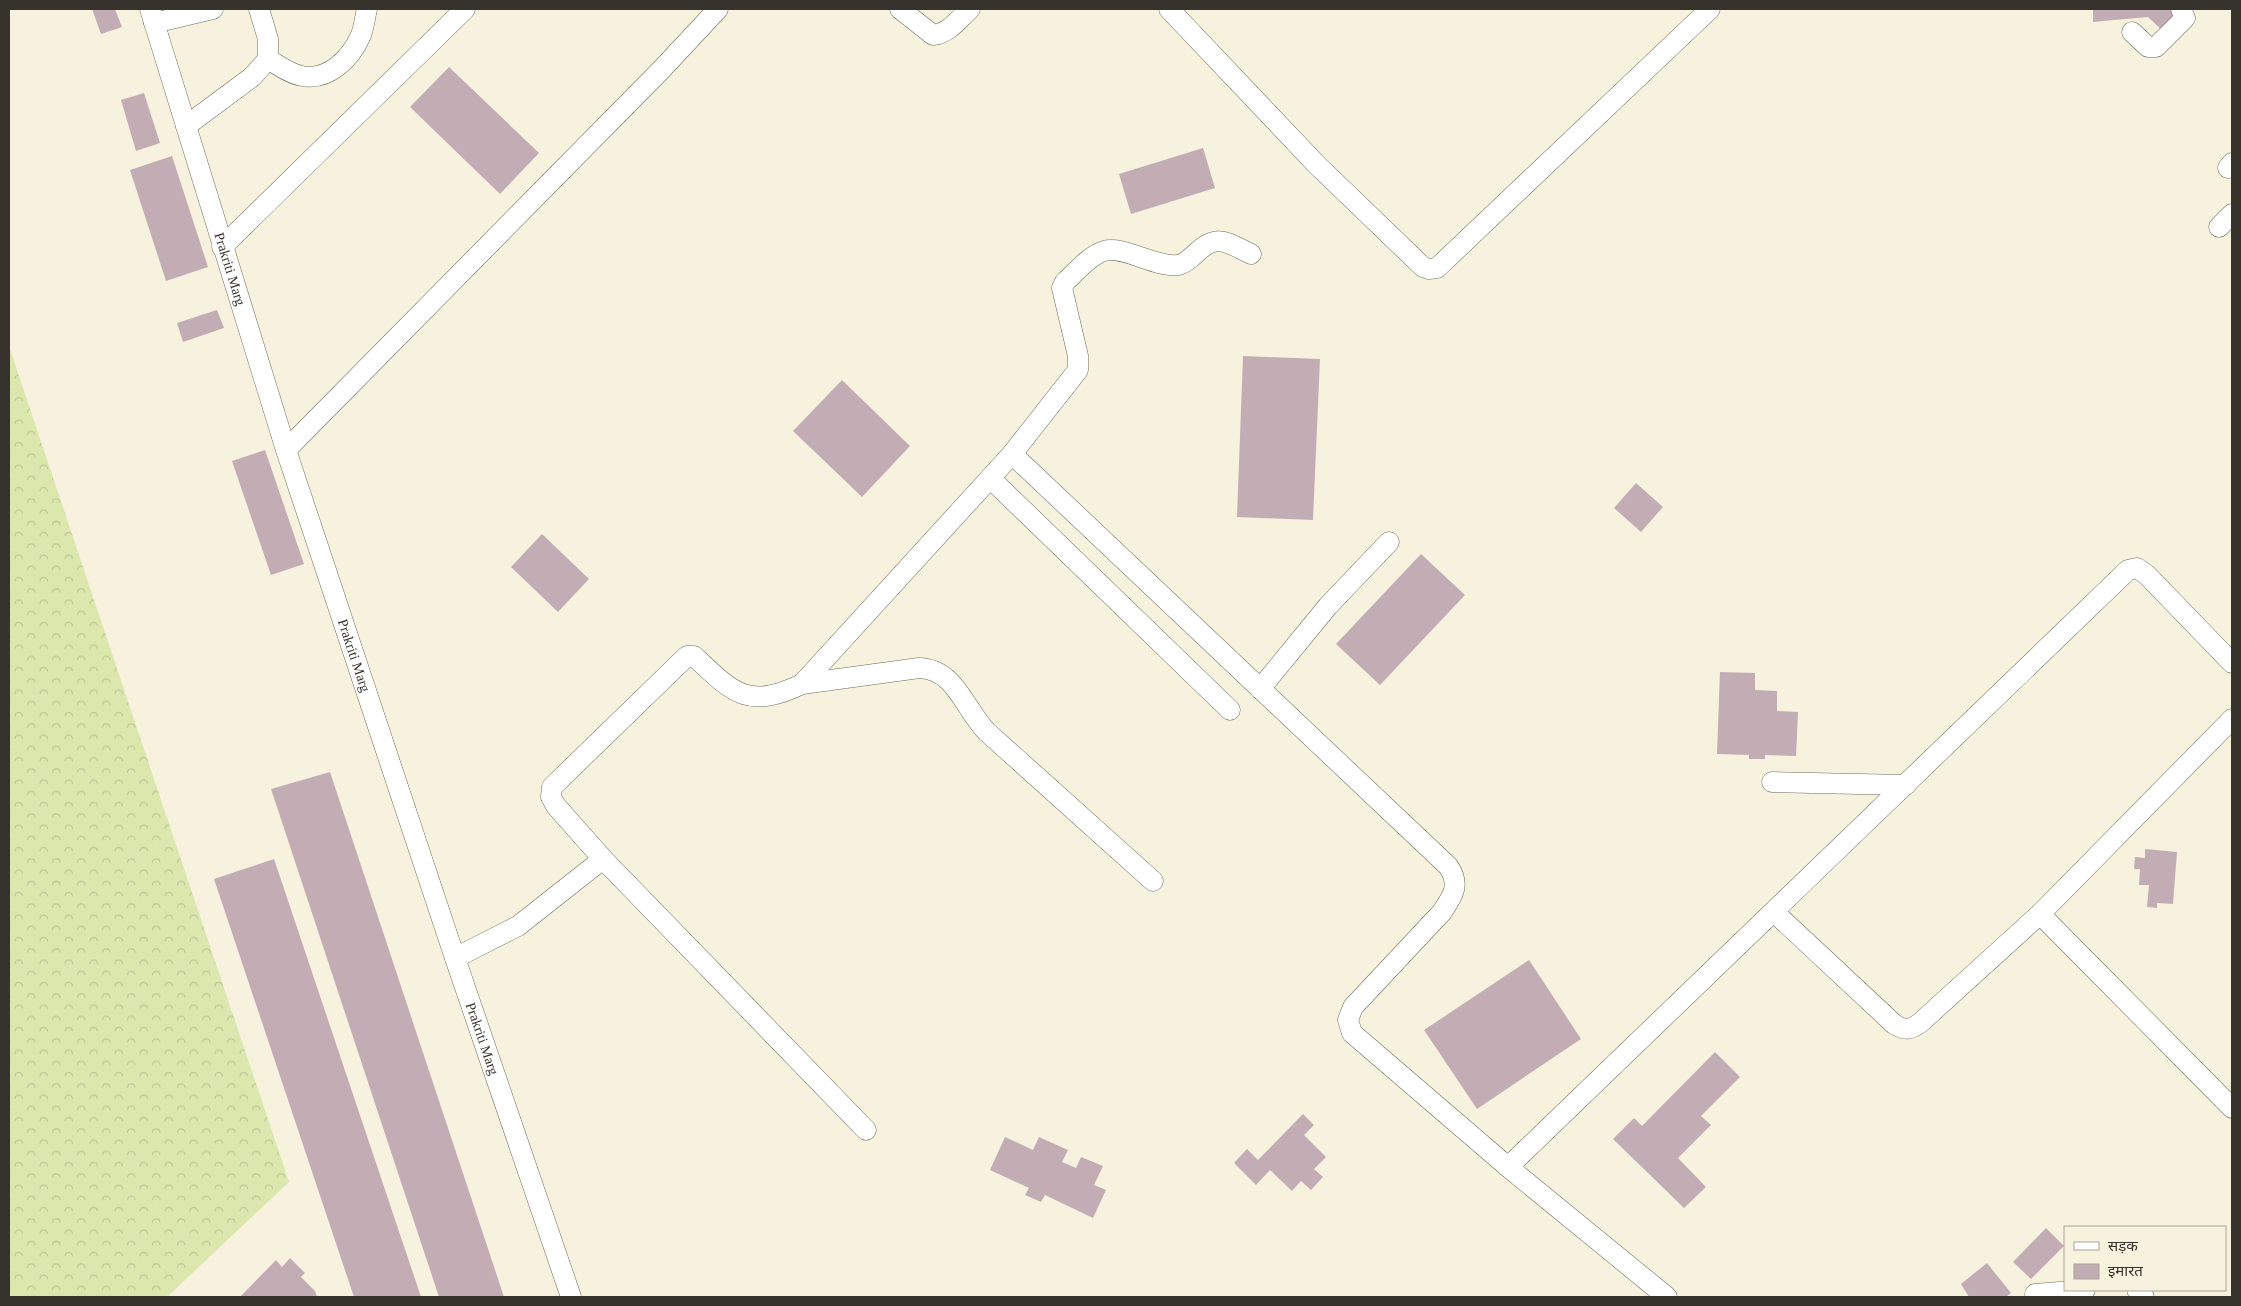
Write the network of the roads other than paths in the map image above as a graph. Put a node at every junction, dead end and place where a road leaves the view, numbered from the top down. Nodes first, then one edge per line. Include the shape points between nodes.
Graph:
1 (213, 9) edge
2 (259, 9) edge
3 (367, 9) edge
4 (465, 9) edge
5 (718, 9) edge
6 (900, 9) edge
7 (970, 9) edge
8 (1169, 9) edge
9 (1710, 9) edge
10 (2181, 9) edge
11 (152, 16) edge
12 (2132, 32) dead end
13 (268, 59) junction
14 (186, 126) junction
15 (222, 247) junction
16 (1251, 254) dead end
17 (286, 450) junction
18 (1012, 454) junction
19 (990, 478) junction
20 (1389, 542) dead end
21 (2232, 664) edge
22 (802, 684) junction
23 (1260, 688) junction
24 (1230, 710) dead end
25 (2232, 719) edge
26 (1772, 782) dead end
27 (1906, 785) junction
28 (603, 859) junction
29 (1153, 881) dead end
30 (1774, 912) junction
31 (2040, 914) junction
32 (455, 958) junction
33 (2232, 1108) edge
34 (866, 1130) dead end
35 (1508, 1167) junction
36 (2072, 1291) edge
37 (2035, 1294) dead end
38 (571, 1297) edge
39 (1667, 1297) edge

1 - 11 street
2 - 13 street via 268,39
3 - 13 street via 355,48 322,76 296,75
4 - 15 street
5 - 17 street
6 - 7 street via 933,35 950,28
8 - 9 street via 1330,177 1424,267 1433,269
10 - 12 street via 2185,18 2156,47 2148,47
11 - 14 street, Prakriti Marg
13 - 14 street via 252,77
14 - 15 street, Prakriti Marg
15 - 17 street, Prakriti Marg
16 - 18 street via 1222,241 1209,242 1188,261 1178,265 1162,264 1114,250 1105,250 1092,258 1062,288 1078,356 1078,370
17 - 32 street, Prakriti Marg
18 - 19 street
18 - 23 street
19 - 22 street
19 - 24 street
20 - 23 street via 1328,606
21 - 27 street via 2147,575 2132,568
22 - 28 street via 784,693 745,696 734,691 694,656 687,656 552,787 551,797 556,806
22 - 29 street via 919,668 941,673 956,687 986,732
23 - 35 street via 1452,872 1456,885 1453,896 1349,1013 1349,1026 1352,1033
25 - 31 street
26 - 27 street
27 - 30 street
28 - 32 street via 518,926
28 - 34 street
30 - 31 street via 1894,1024 1905,1030 1920,1023
30 - 35 street
31 - 33 street
32 - 38 street, Prakriti Marg
35 - 39 street
36 - 37 street

